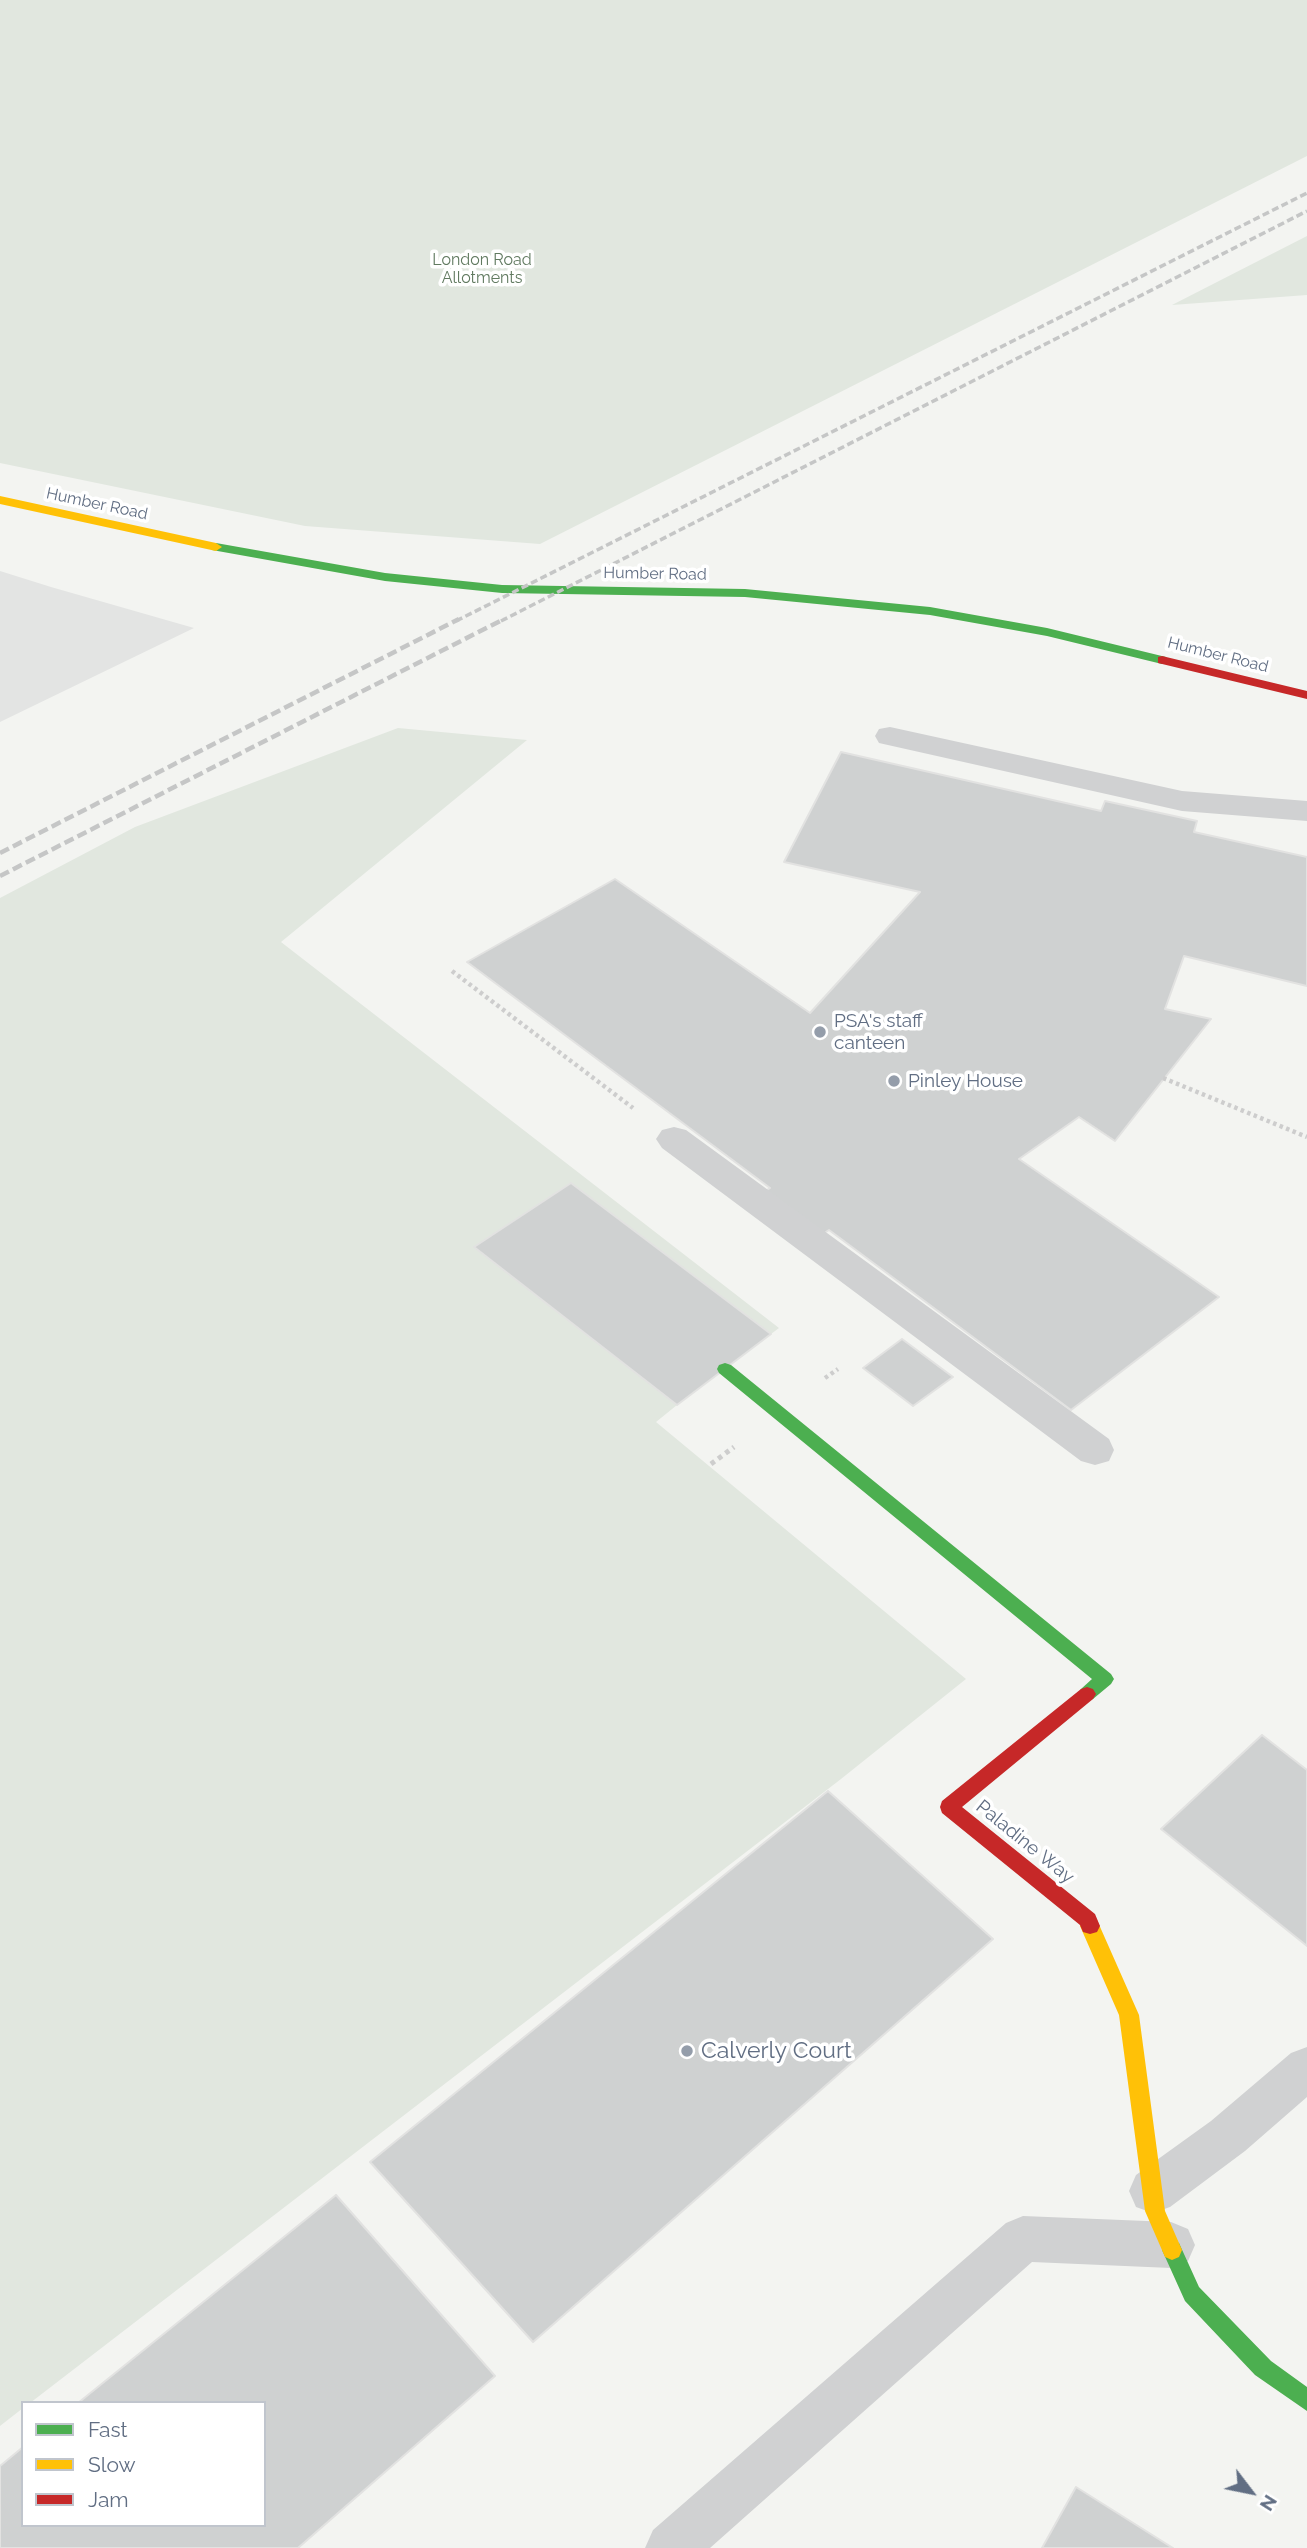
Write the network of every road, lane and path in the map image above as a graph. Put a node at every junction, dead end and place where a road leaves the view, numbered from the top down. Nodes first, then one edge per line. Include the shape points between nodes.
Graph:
1 (0, 499) edge
2 (1307, 695) edge
3 (890, 736) dead end
4 (1307, 811) edge
5 (452, 971) dead end
6 (1163, 1078) dead end
7 (1307, 1137) edge
8 (674, 1139) joint
9 (725, 1369) dead end
10 (838, 1369) dead end
11 (823, 1380) dead end
12 (1095, 1450) dead end
13 (1307, 2068) edge
14 (1153, 2191) junction
15 (1171, 2245) junction
16 (1304, 2395) edge
17 (671, 2548) edge

1 - 2 main road, Humber Road via 263,557 385,577 502,589 745,593 929,611 1047,632
3 - 4 lane via 1182,801
5 - 8 path
6 - 7 path
8 - 12 lane
9 - 14 main road, Paladine Way via 1105,1679 949,1807 1088,1920 1129,2015
10 - 11 path
13 - 14 lane via 1228,2136
14 - 15 main road, Paladine Way via 1155,2211
15 - 16 main road, Paladine Way via 1192,2294 1264,2368
15 - 17 lane via 1023,2239

